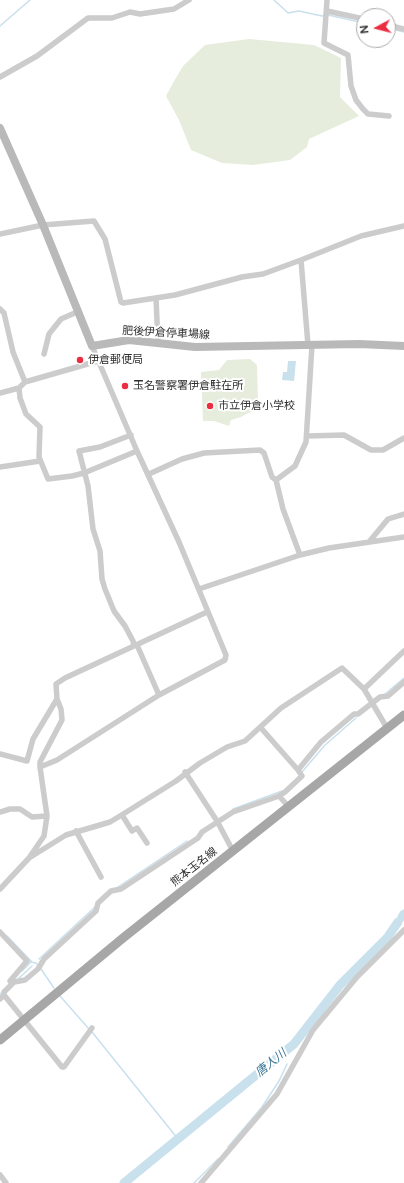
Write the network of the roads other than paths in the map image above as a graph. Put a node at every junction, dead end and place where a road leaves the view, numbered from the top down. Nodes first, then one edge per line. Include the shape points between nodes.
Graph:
1 (189, 0) edge
2 (327, 0) edge
3 (327, 11) junction
4 (356, 18) edge
5 (0, 77) edge
6 (389, 116) dead end
7 (0, 128) edge
8 (3, 141) edge
9 (43, 225) junction
10 (404, 226) edge
11 (0, 234) edge
12 (301, 260) junction
13 (156, 298) junction
14 (0, 309) edge
15 (77, 312) junction
16 (158, 343) junction
17 (310, 345) junction
18 (92, 346) junction
19 (404, 346) edge
20 (44, 354) dead end
21 (98, 361) junction
22 (24, 382) junction
23 (19, 388) junction
24 (0, 393) edge
25 (130, 435) junction
26 (307, 436) junction
27 (404, 438) edge
28 (138, 451) junction
29 (40, 461) junction
30 (0, 466) edge
31 (84, 473) junction
32 (149, 474) junction
33 (276, 480) junction
34 (404, 514) edge
35 (404, 537) edge
36 (369, 542) junction
37 (300, 555) junction
38 (199, 589) junction
39 (207, 612) junction
40 (135, 645) junction
41 (404, 651) edge
42 (404, 682) edge
43 (364, 689) junction
44 (159, 694) junction
45 (57, 699) junction
46 (372, 703) junction
47 (404, 715) edge
48 (261, 728) junction
49 (387, 728) junction
50 (0, 754) edge
51 (40, 767) junction
52 (185, 772) junction
53 (299, 772) junction
54 (279, 796) junction
55 (289, 806) junction
56 (0, 812) edge
57 (122, 815) junction
58 (47, 816) junction
59 (217, 821) junction
60 (76, 831) junction
61 (147, 842) dead end
62 (233, 851) junction
63 (29, 858) junction
64 (101, 877) dead end
65 (0, 889) edge
66 (404, 930) edge
67 (0, 932) edge
68 (12, 984) junction
69 (2, 997) edge
70 (24, 1019) junction
71 (91, 1030) dead end
72 (0, 1040) edge
73 (0, 1175) edge
74 (6, 1183) edge
75 (201, 1183) edge

1 - 5 street via 174,10 140,14 130,12 112,18 88,18 37,56
2 - 3 street
3 - 4 street
3 - 6 street via 324,43 348,55 351,86 356,100 368,114
7 - 8 main road
8 - 9 main road
9 - 11 street
9 - 13 street via 94,221 105,239 121,302
9 - 15 main road
10 - 12 street via 361,236
12 - 13 street via 263,274
12 - 17 street
13 - 16 street
14 - 22 street via 4,313 13,352
15 - 18 main road
15 - 20 street via 61,319 49,334
16 - 17 main road, 肥後伊倉停車場線 via 195,347
16 - 18 main road, 肥後伊倉停車場線 via 129,340
17 - 19 main road, 肥後伊倉停車場線
17 - 26 street
18 - 21 street
21 - 22 street
21 - 25 street
22 - 23 street
23 - 24 street
23 - 29 street via 24,410 40,426
25 - 28 street
25 - 31 street via 100,447 79,451
26 - 27 street via 344,435 371,450 383,450
26 - 33 street via 295,466
28 - 31 street
28 - 32 street
29 - 30 street
29 - 31 street via 48,479
31 - 40 street via 93,529 100,551 102,579 114,611
32 - 33 street via 204,453 256,450 264,453 272,477
32 - 38 street
33 - 37 street via 283,509
34 - 36 street via 388,519
35 - 36 street
36 - 37 street
37 - 38 street
38 - 39 street
39 - 40 street
39 - 44 street via 226,655 224,660
40 - 44 street
40 - 45 street via 58,682 55,688
41 - 43 street
42 - 46 street via 388,696 380,697
43 - 46 street
43 - 48 street via 342,668 281,708
44 - 51 street via 57,760
45 - 50 street via 33,739 27,761
45 - 51 street via 62,720 40,762
46 - 49 street
46 - 53 street via 358,714 354,714 321,742
47 - 49 main road, 熊本玉名線
48 - 52 street via 245,741 227,747
48 - 53 street
49 - 55 main road, 熊本玉名線
51 - 58 street
52 - 57 street via 176,781
52 - 59 street
53 - 54 street via 302,776
54 - 55 street
54 - 59 street via 241,808
55 - 62 main road, 熊本玉名線
56 - 58 street via 20,809 32,816
57 - 60 street via 110,822
57 - 61 street via 132,831 137,828
58 - 63 street via 44,836
59 - 62 street
59 - 68 street via 198,838 121,889 111,891 98,903 96,911 44,959 39,967 25,980
60 - 63 street
60 - 64 street
62 - 70 main road, 熊本玉名線
63 - 65 street
66 - 75 street via 357,977 313,1030 277,1094
67 - 68 street via 27,961 10,981
68 - 69 street
69 - 70 street
70 - 71 street via 62,1067
70 - 72 main road, 熊本玉名線
73 - 74 street

